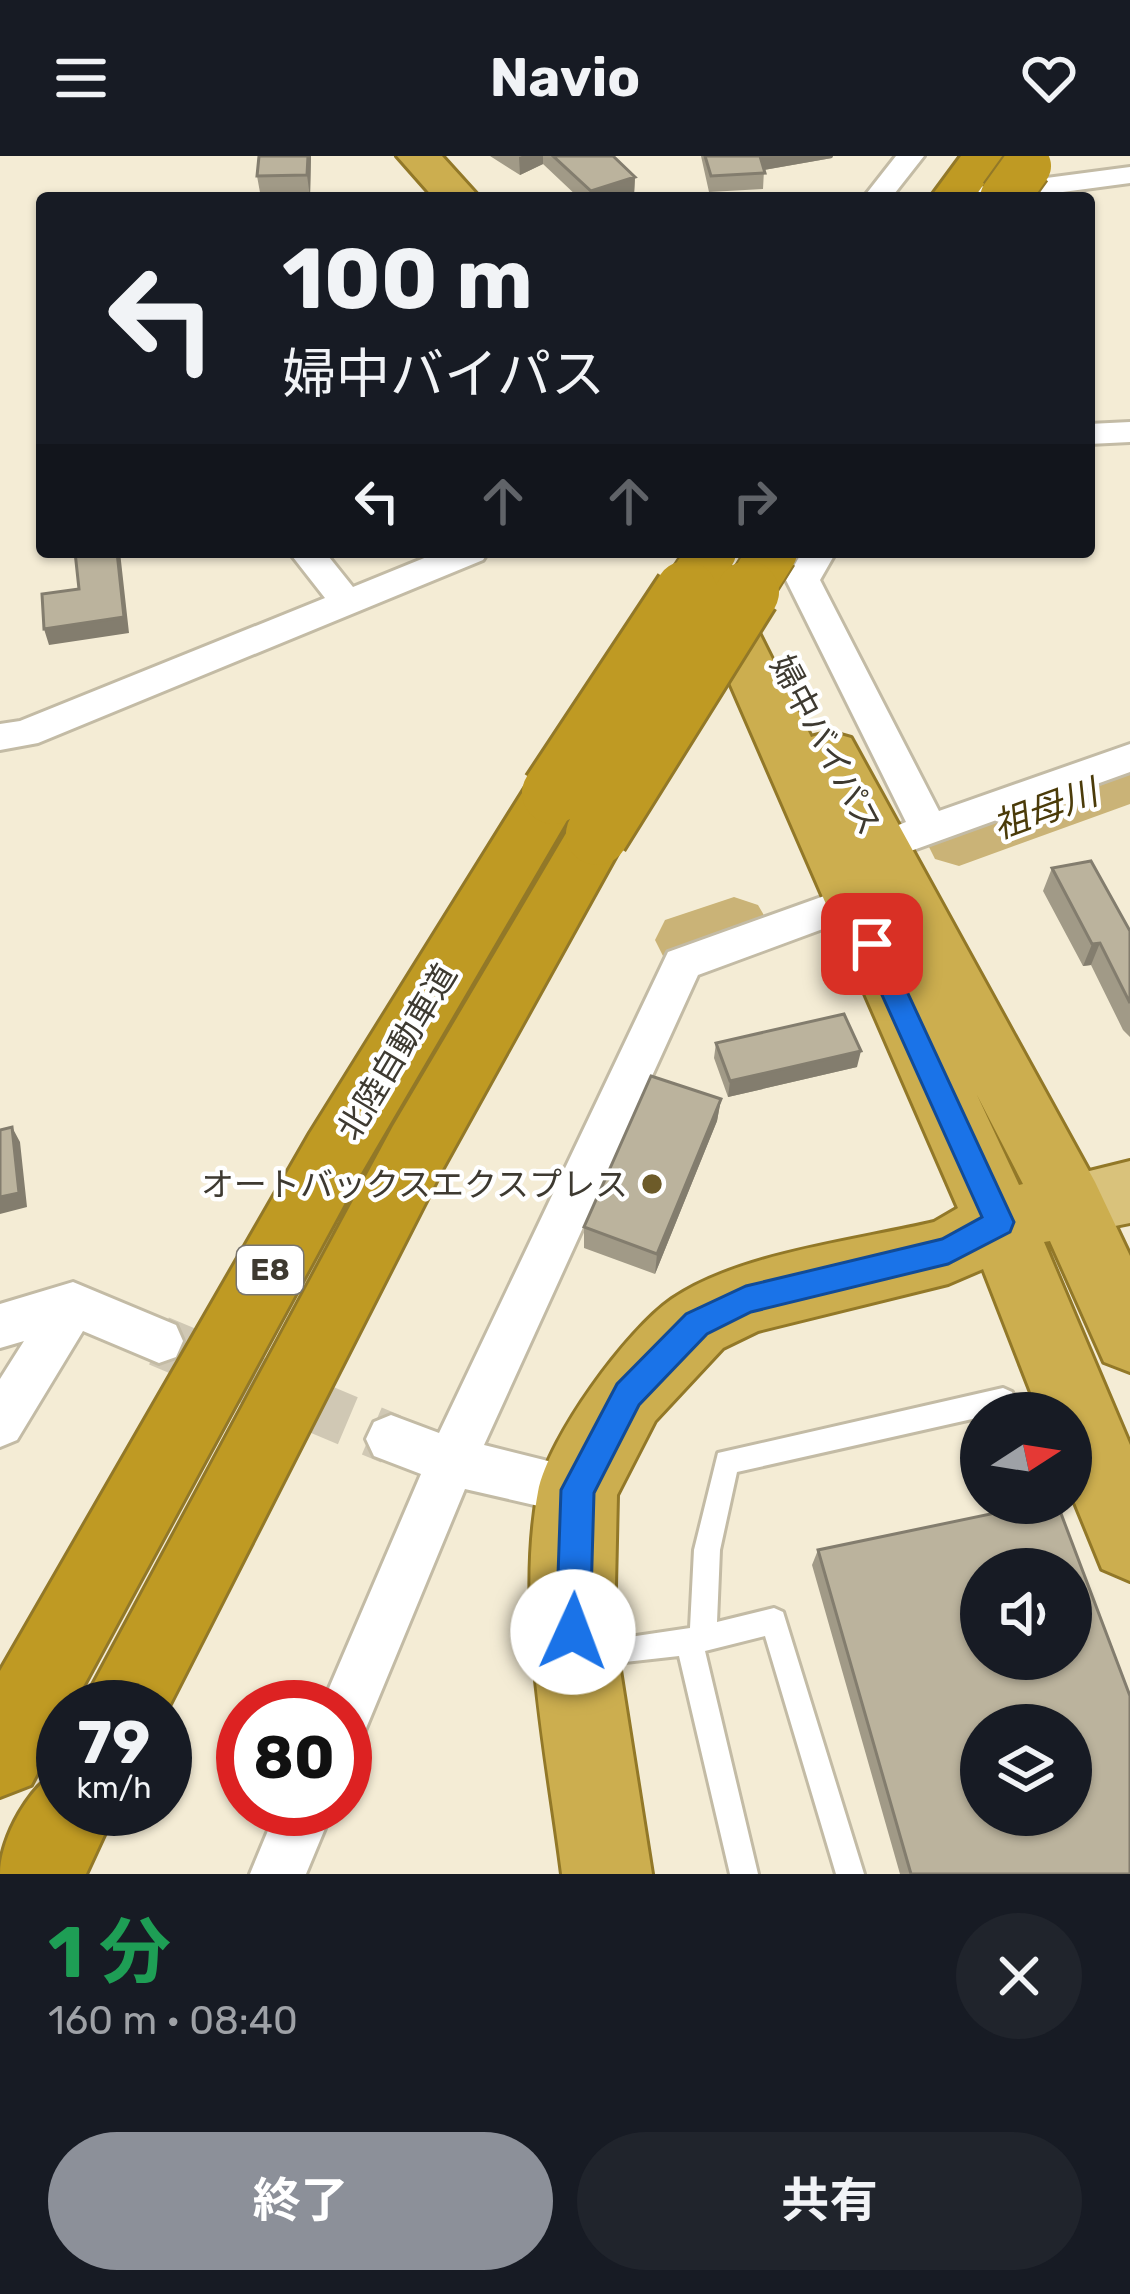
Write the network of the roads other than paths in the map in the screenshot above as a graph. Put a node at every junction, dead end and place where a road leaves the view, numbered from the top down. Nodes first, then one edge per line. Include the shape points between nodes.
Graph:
1 (418, 156) edge
2 (456, 156) edge
3 (910, 156) edge
4 (1102, 156) edge
5 (1130, 176) edge
6 (990, 177) edge
7 (1080, 189) edge
8 (452, 192) edge
9 (489, 192) edge
10 (882, 192) edge
11 (1130, 432) edge
12 (1095, 434) edge
13 (311, 558) edge
14 (456, 558) edge
15 (694, 558) edge
16 (709, 558) edge
17 (727, 558) edge
18 (768, 558) edge
19 (815, 558) edge
20 (347, 602) junction
21 (0, 737) edge
22 (1130, 758) edge
23 (575, 813) junction
24 (905, 838) junction
25 (852, 902) junction
26 (1056, 1235) edge
27 (73, 1304) junction
28 (0, 1325) edge
29 (1130, 1337) edge
30 (159, 1341) tunnel mouth
31 (960, 1410) edge
32 (0, 1423) edge
33 (391, 1439) tunnel mouth
34 (451, 1462) junction
35 (578, 1490) junction
36 (1130, 1541) edge
37 (696, 1640) junction
38 (598, 1652) dead end
39 (137, 1680) edge
40 (359, 1680) edge
41 (0, 1754) edge
42 (58, 1836) edge
43 (294, 1836) edge
44 (39, 1874) edge
45 (278, 1874) edge
46 (607, 1874) edge
47 (744, 1874) edge
48 (850, 1874) edge

1 - 8 highway
2 - 9 highway
3 - 10 street
4 - 7 street
5 - 7 street
6 - 7 street
11 - 12 street
13 - 20 street
14 - 20 street
15 - 25 highway, 婦中バイパス
16 - 23 highway, 北陸自動車道 / E8, bridge
17 - 24 highway, 婦中バイパス
18 - 23 highway, 北陸自動車道 / E8, bridge
19 - 24 street via 802,580
20 - 21 street via 25,734
22 - 24 street
23 - 39 highway, 北陸自動車道 / E8 via 418,1147
23 - 41 highway, 北陸自動車道 / E8 via 335,1154
24 - 26 highway, 婦中バイパス
25 - 26 highway, 婦中バイパス
25 - 34 street via 683,964
26 - 29 highway
26 - 35 highway via 746,1300 697,1324 628,1395
26 - 36 highway
27 - 28 street
27 - 30 street
27 - 32 street
31 - 37 lane via 727,1462
33 - 34 street
34 - 35 street
34 - 40 street
35 - 46 highway via 573,1632
37 - 38 lane
37 - 47 lane
37 - 48 lane via 774,1621
42 - 44 highway
43 - 45 street

